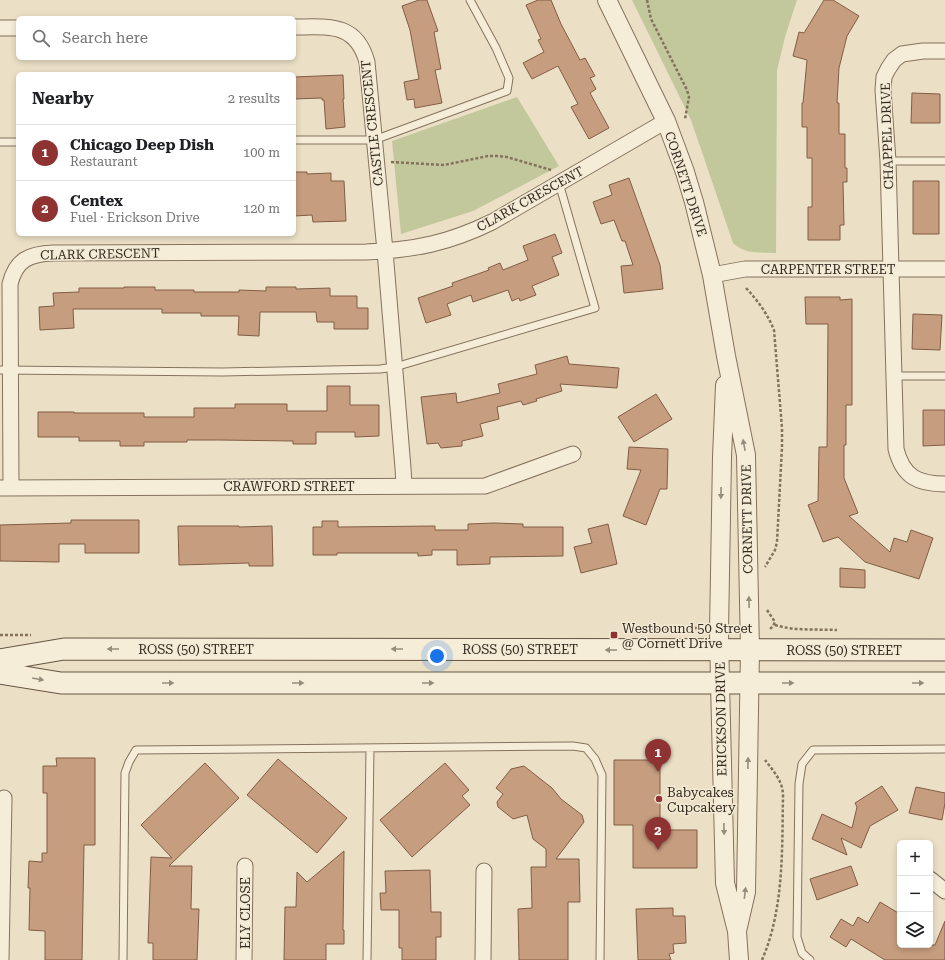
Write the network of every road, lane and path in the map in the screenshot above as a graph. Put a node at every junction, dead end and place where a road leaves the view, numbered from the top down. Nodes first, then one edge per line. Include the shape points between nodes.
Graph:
1 (470, 0) edge
2 (606, 0) edge
3 (647, 0) edge
4 (296, 27) edge
5 (0, 28) edge
6 (16, 28) edge
7 (945, 51) edge
8 (666, 121) junction
9 (685, 122) dead end
10 (296, 140) edge
11 (374, 140) junction
12 (0, 142) edge
13 (16, 142) edge
14 (888, 161) junction
15 (945, 161) edge
16 (377, 163) junction
17 (564, 180) junction
18 (385, 251) junction
19 (890, 269) junction
20 (945, 269) edge
21 (712, 275) junction
22 (746, 288) dead end
23 (726, 356) junction
24 (395, 367) junction
25 (6, 370) edge
26 (894, 376) junction
27 (945, 376) edge
28 (573, 454) dead end
29 (945, 484) edge
30 (404, 485) junction
31 (6, 488) edge
32 (764, 572) dead end
33 (765, 606) dead end
34 (769, 630) dead end
35 (720, 650) junction
36 (750, 650) junction
37 (945, 650) edge
38 (0, 660) edge
39 (0, 672) edge
40 (720, 683) junction
41 (749, 683) junction
42 (945, 683) edge
43 (370, 748) junction
44 (945, 749) edge
45 (763, 756) dead end
46 (4, 798) dead end
47 (245, 866) dead end
48 (484, 871) dead end
49 (933, 881) edge
50 (945, 890) edge
51 (737, 931) junction
52 (1, 960) edge
53 (124, 960) edge
54 (244, 960) edge
55 (367, 960) edge
56 (483, 960) edge
57 (600, 960) edge
58 (739, 960) edge
59 (762, 960) edge
60 (810, 960) edge

1 - 11 lane via 509,78 507,91
2 - 8 street, CORNETT DRIVE
3 - 9 path via 651,19 688,90
4 - 11 street, CASTLE CRESCENT via 334,27 356,39 367,62
5 - 6 street
7 - 14 street, CHAPPEL DRIVE via 902,54 888,69 884,77 883,90
8 - 17 street, CLARK CRESCENT
8 - 21 street, CORNETT DRIVE via 694,202
10 - 11 lane
11 - 16 street, CASTLE CRESCENT
12 - 13 lane
14 - 15 lane
14 - 19 street, CHAPPEL DRIVE
16 - 17 path via 444,165 497,156 507,157
16 - 18 street, CASTLE CRESCENT
17 - 18 street, CLARK CRESCENT via 492,222 462,235 417,248
17 - 24 lane via 596,308
18 - 24 street
18 - 25 street, CLARK CRESCENT via 33,255 24,259 12,273
19 - 20 street, CARPENTER STREET
19 - 21 street, CARPENTER STREET via 745,269
19 - 26 street, CHAPPEL DRIVE
21 - 23 street, CORNETT DRIVE
22 - 32 path via 761,305 774,330 782,428 782,478 777,542
23 -> 35 street, CORNETT DRIVE
36 -> 23 street, CORNETT DRIVE via 746,455
24 - 25 lane via 222,372
24 - 30 street
25 - 31 street, CLARK CRESCENT
26 - 27 lane
26 - 29 street, CHAPPEL DRIVE via 898,456 908,473 915,479 932,484
28 - 30 street, CRAWFORD STREET via 485,486
30 - 31 street, CRAWFORD STREET
33 - 34 path via 775,622
35 - 36 main road, ROSS (50) STREET
35 -> 38 main road, ROSS (50) STREET via 64,649
35 - 40 street, ERICKSON DRIVE
36 - 37 main road, ROSS (50) STREET
36 - 41 street, CORNETT DRIVE
39 -> 40 main road via 61,683
40 - 41 main road
40 -> 51 street, ERICKSON DRIVE via 725,883
41 -> 42 main road
51 -> 41 street, ERICKSON DRIVE via 746,892
43 - 53 lane via 136,750 125,773
43 - 55 lane
43 - 57 lane via 586,748 595,759 602,775
44 - 60 lane via 813,750 802,764 799,784 797,937 802,953
45 - 59 path via 782,784 783,796 779,896 767,949
46 - 52 street
47 - 54 street, ELY CLOSE
48 - 56 street
49 - 50 street
51 - 58 street, ERICKSON DRIVE

